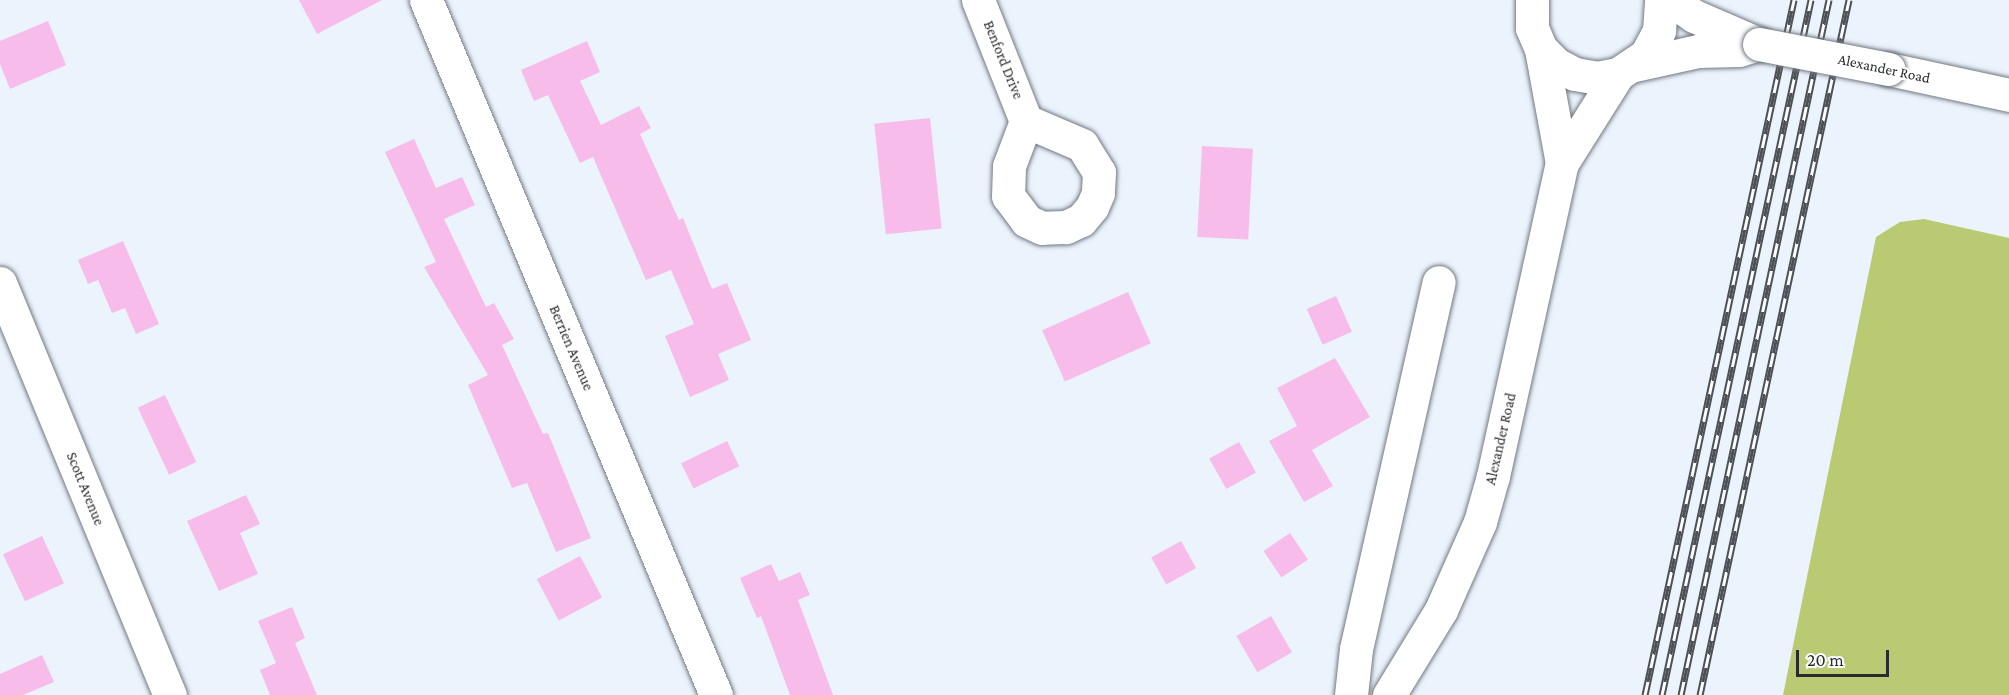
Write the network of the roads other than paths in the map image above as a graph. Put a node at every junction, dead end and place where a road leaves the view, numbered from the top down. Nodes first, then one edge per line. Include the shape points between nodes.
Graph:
1 (426, 0) edge
2 (978, 0) edge
3 (1532, 0) edge
4 (1661, 0) edge
5 (1671, 0) edge
6 (1759, 44) junction
7 (1541, 49) junction
8 (1627, 69) junction
9 (2009, 95) edge
10 (1026, 121) dead end
11 (1562, 163) junction
12 (1439, 282) dead end
13 (0, 283) edge
14 (170, 695) edge
15 (716, 695) edge
16 (1351, 695) edge
17 (1389, 695) edge

1 - 15 street, Berrien Avenue
2 - 10 street, Benford Drive
3 - 7 street, Alexander Road via 1532,28
4 - 8 street via 1659,31
5 - 6 street, Alexander Road via 1694,16
6 - 8 street, Alexander Road via 1739,50 1687,52
6 - 9 street, Alexander Road, bridge
7 - 8 street via 1556,64 1575,74 1597,78
7 - 11 street, Alexander Road via 1557,116
8 - 11 street, Alexander Road
11 - 17 street, Alexander Road via 1494,476 1480,522 1441,610
12 - 16 street via 1356,649
13 - 14 street, Scott Avenue

